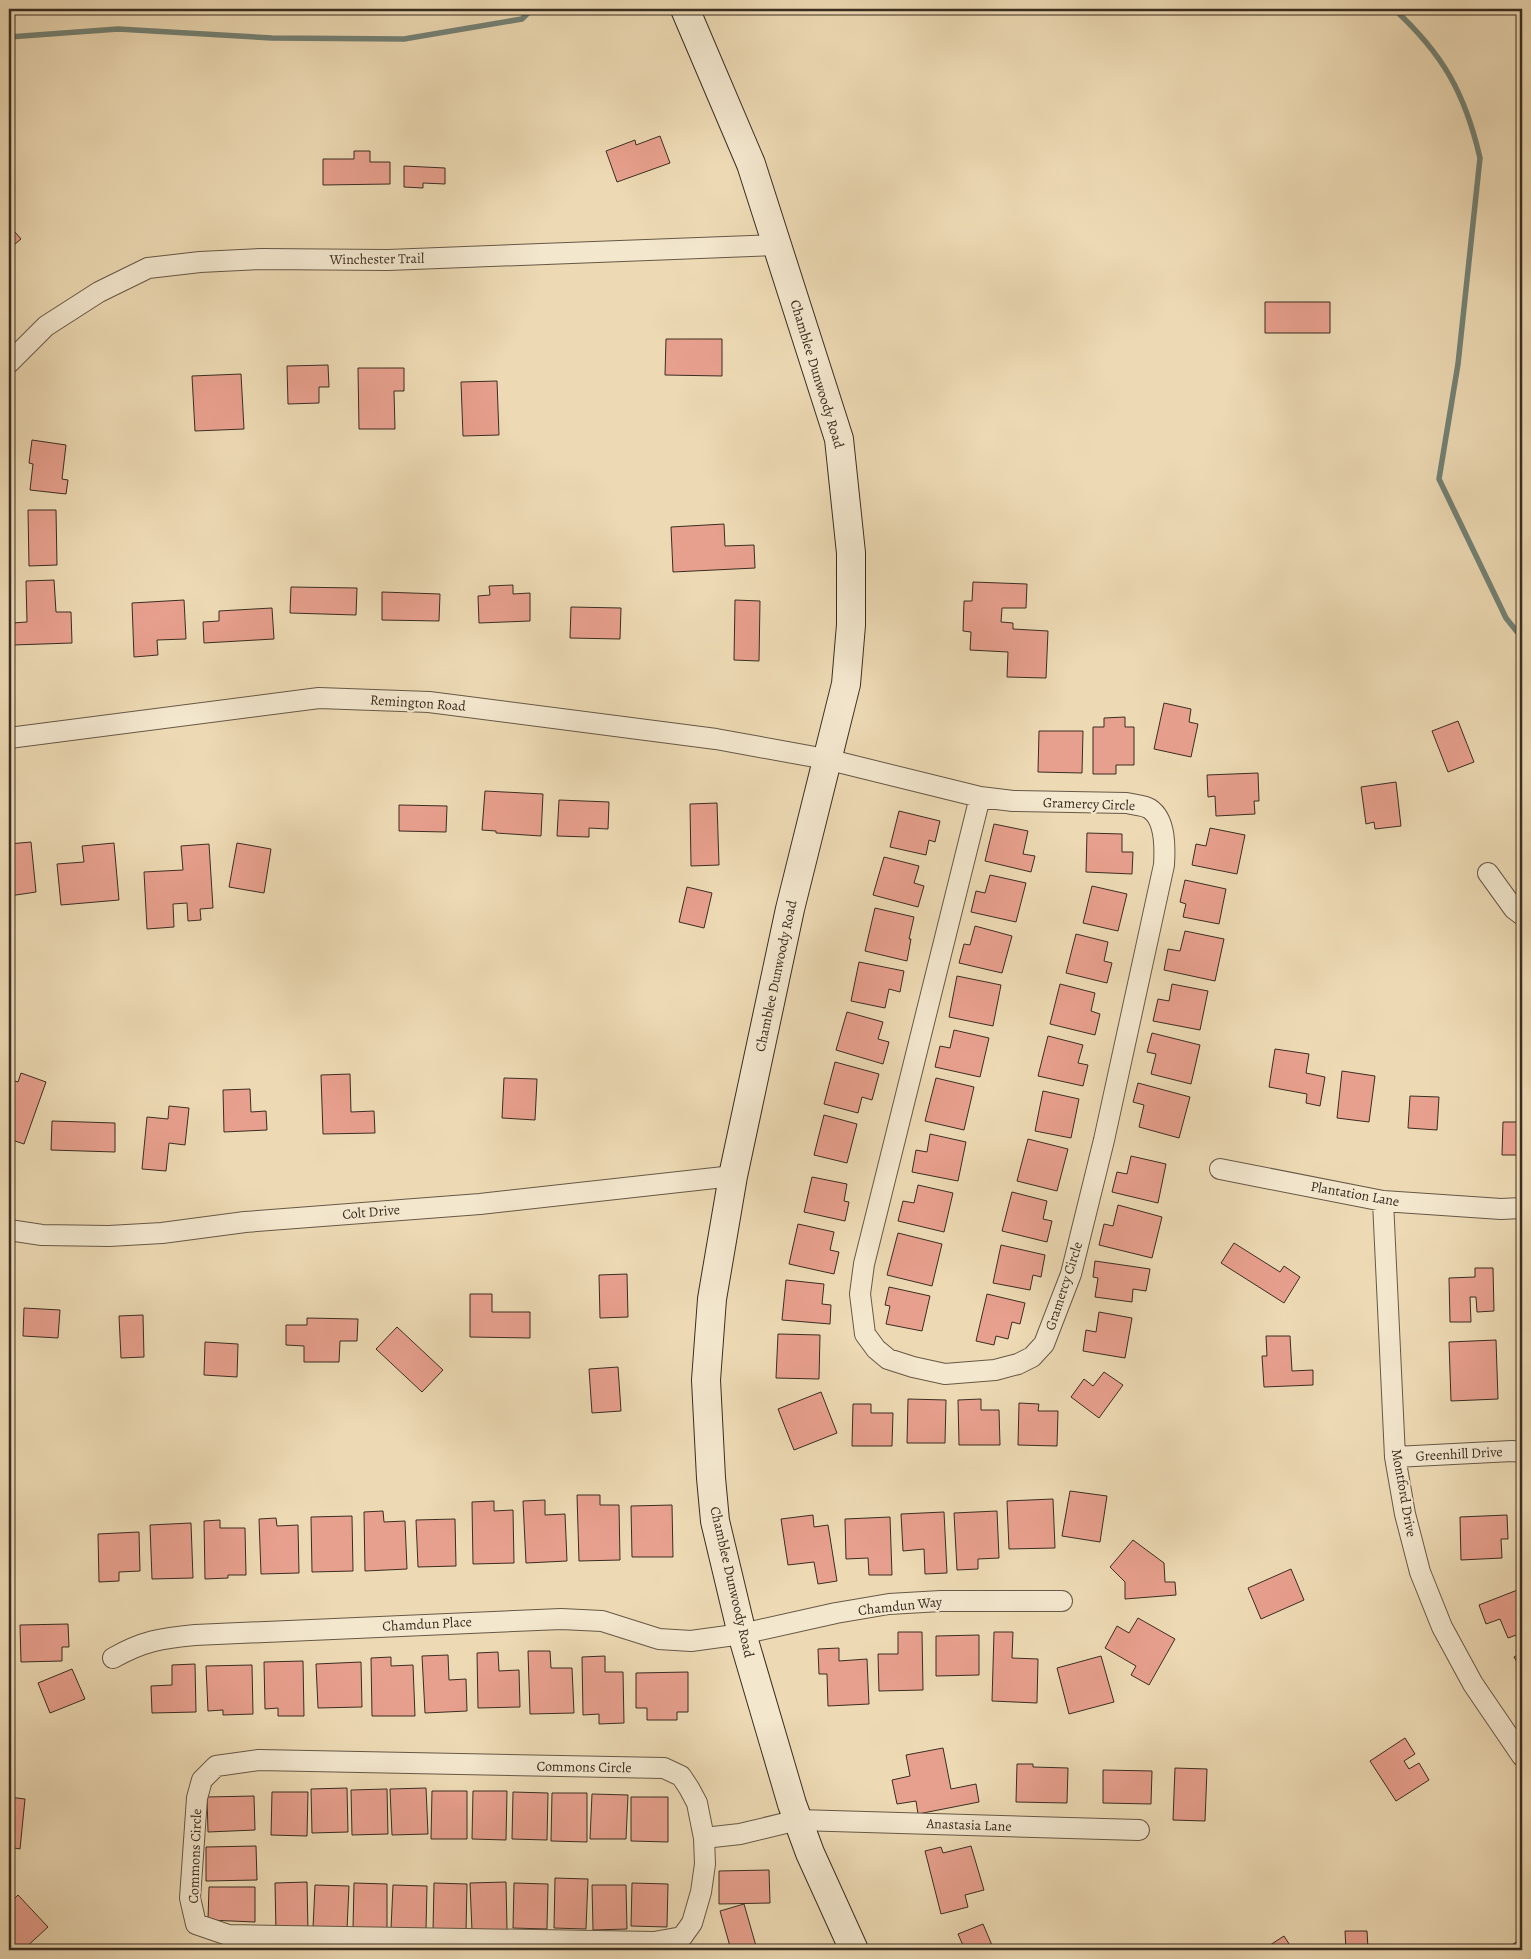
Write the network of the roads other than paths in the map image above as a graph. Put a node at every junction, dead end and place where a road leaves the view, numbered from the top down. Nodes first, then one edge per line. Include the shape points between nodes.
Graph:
1 (685, 9) edge
2 (777, 245) junction
3 (9, 363) edge
4 (9, 738) edge
5 (826, 759) junction
6 (980, 797) junction
7 (1488, 873) dead end
8 (1522, 915) edge
9 (1220, 1169) dead end
10 (733, 1176) junction
11 (1383, 1202) junction
12 (1522, 1208) edge
13 (9, 1230) edge
14 (1522, 1452) edge
15 (1395, 1457) junction
16 (1062, 1602) dead end
17 (742, 1634) junction
18 (113, 1658) dead end
19 (1522, 1756) edge
20 (798, 1820) junction
21 (1139, 1830) dead end
22 (704, 1838) junction
23 (854, 1950) edge

1 - 2 street, Chamblee Dunwoody Road via 751,164
2 - 3 street, Winchester Trail via 388,260 261,259 148,268 99,292 46,326
2 - 5 street, Chamblee Dunwoody Road via 839,439 852,553 846,684
4 - 5 street, Remington Road via 319,698 429,702 716,739
5 - 6 street, Gramercy Circle
5 - 10 street, Chamblee Dunwoody Road
6 - 6 street, Gramercy Circle via 1145,806 1162,813 1164,865 1071,1274 1038,1362 945,1374 871,1354 862,1320 860,1294 864,1264
7 - 8 street
9 - 11 street, Plantation Lane
10 - 13 street, Colt Drive via 480,1204 245,1222 162,1233 42,1235
10 - 17 street, Chamblee Dunwoody Road via 712,1299 706,1380 715,1521
11 - 12 street, Plantation Lane
11 - 15 street, Montford Drive
14 - 15 street, Greenhill Drive
15 - 19 street, Montford Drive via 1420,1572 1442,1627 1473,1684
16 - 17 street, Chamdun Way via 941,1600 889,1604
17 - 18 street, Chamdun Place via 691,1641 659,1638 602,1622 561,1619 470,1622 161,1638
17 - 20 street, Chamblee Dunwoody Road
20 - 21 street, Anastasia Lane
20 - 22 street via 740,1834
20 - 23 street, Chamblee Dunwoody Road
22 - 22 street, Commons Circle via 689,1788 681,1776 664,1768 259,1760 216,1766 202,1780 196,1798 190,1898 196,1924 228,1935 654,1942 682,1937 692,1923 705,1864

